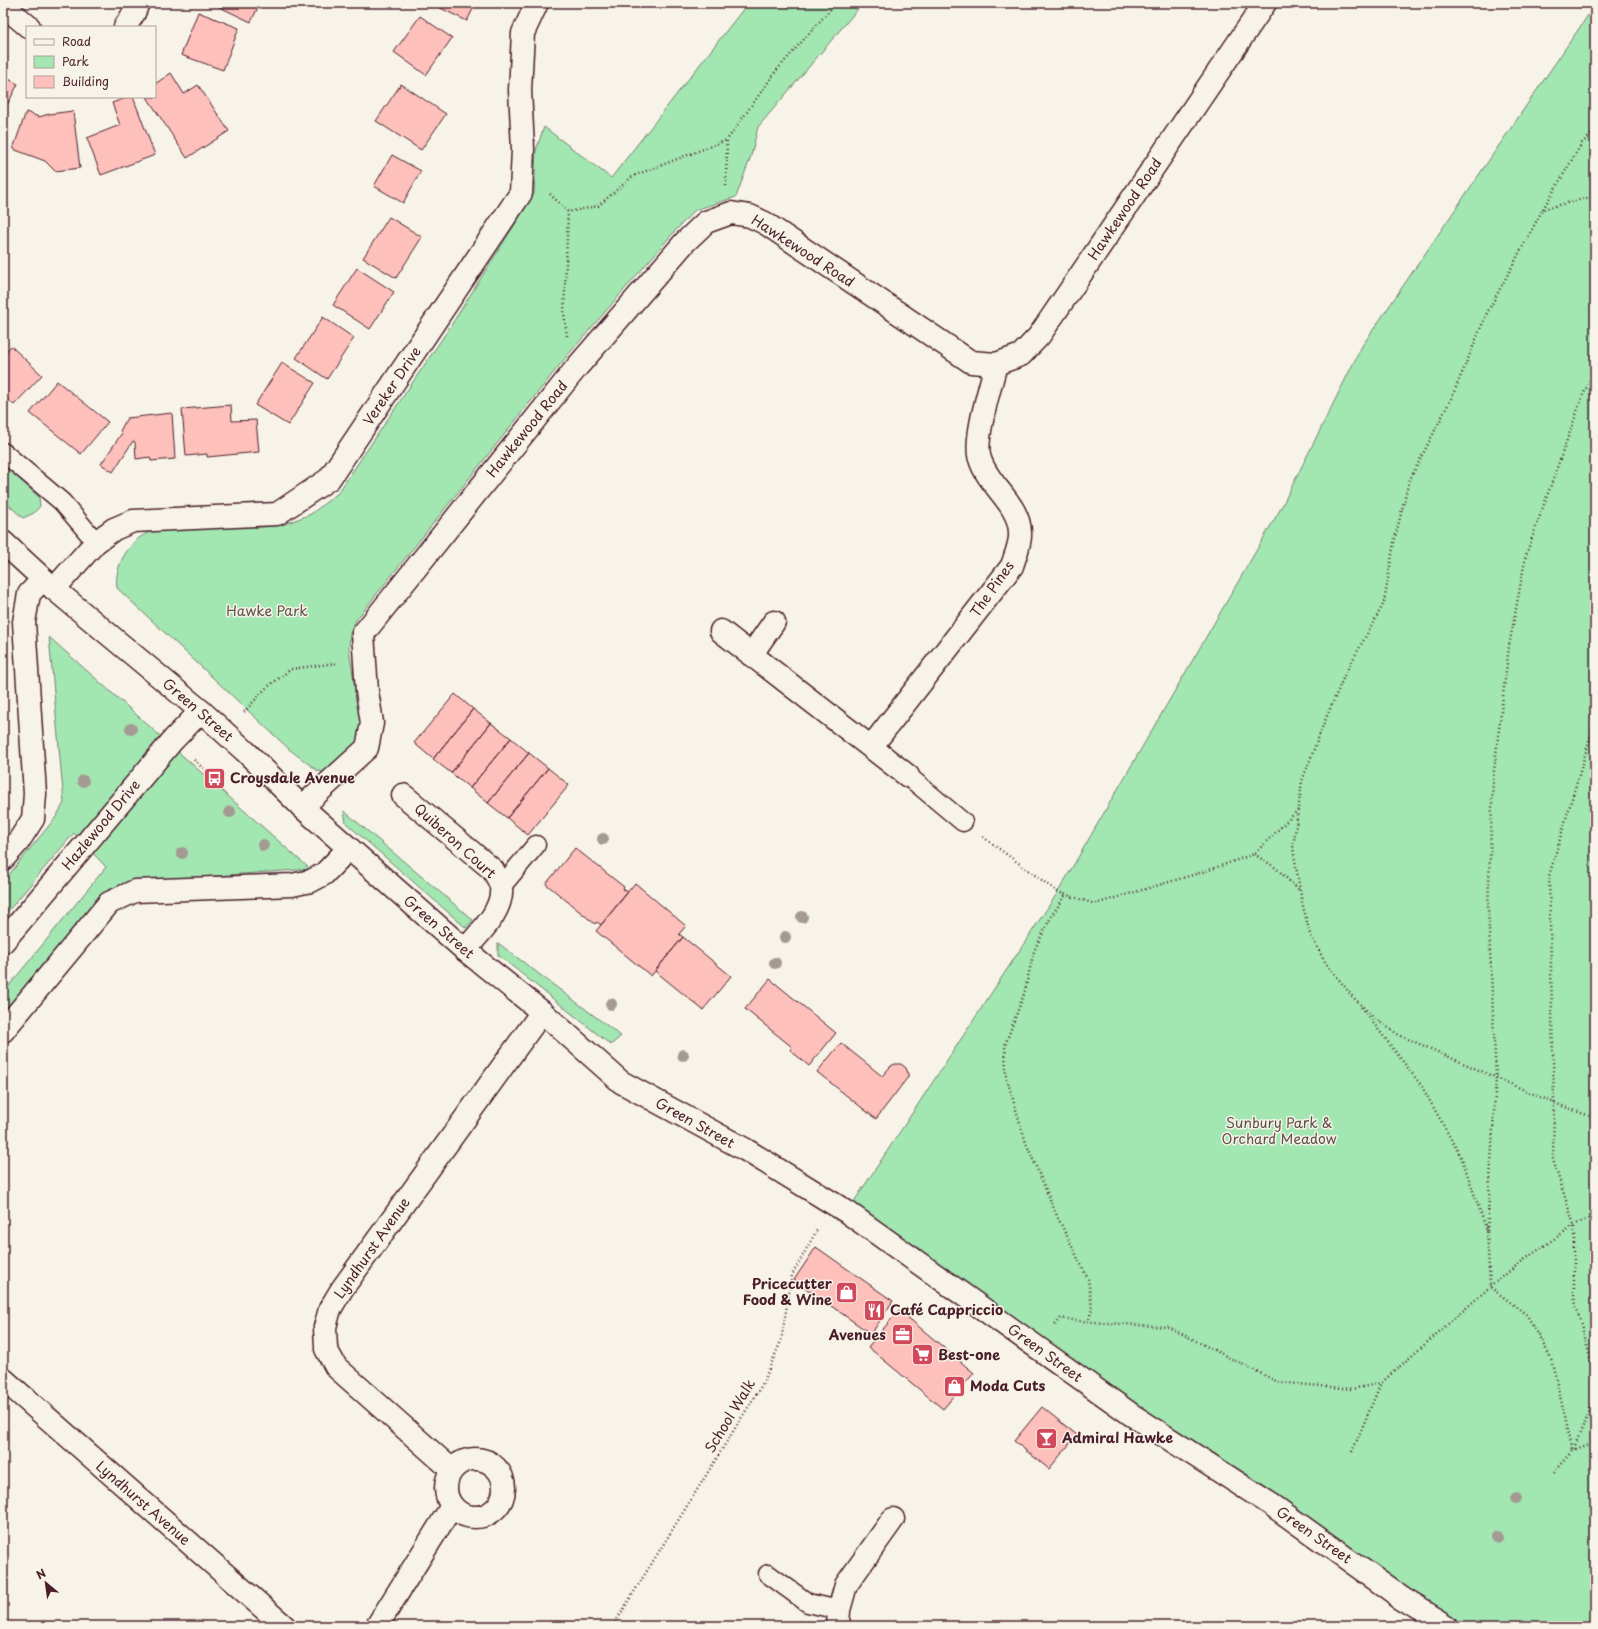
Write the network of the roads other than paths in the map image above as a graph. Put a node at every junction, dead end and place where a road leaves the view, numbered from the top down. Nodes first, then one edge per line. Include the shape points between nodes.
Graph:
1 (138, 3) edge
2 (537, 3) edge
3 (1265, 3) edge
4 (3, 5) edge
5 (28, 26) edge
6 (125, 26) edge
7 (996, 364) junction
8 (3, 452) edge
9 (3, 542) edge
10 (96, 542) junction
11 (48, 584) junction
12 (774, 622) dead end
13 (721, 631) dead end
14 (751, 655) junction
15 (201, 711) junction
16 (871, 747) junction
17 (908, 776) joint
18 (403, 795) dead end
19 (302, 807) junction
20 (963, 822) road end
21 (536, 845) dead end
22 (349, 848) junction
23 (3, 858) edge
24 (501, 887) junction
25 (3, 942) edge
26 (465, 950) junction
27 (542, 1012) junction
28 (3, 1031) edge
29 (3, 1380) edge
30 (452, 1470) junction
31 (452, 1506) junction
32 (893, 1519) dead end
33 (768, 1574) dead end
34 (838, 1618) edge
35 (284, 1626) edge
36 (377, 1626) edge
37 (1447, 1626) edge

1 - 6 street
2 - 10 street, Vereker Drive via 524,33 520,90 523,148 521,193 330,479 277,514 134,521 114,529
3 - 7 street, Hawkewood Road via 1039,336 1021,355
4 - 5 street
7 - 16 street, The Pines via 978,442 979,458 986,473 1018,520 1021,534 1012,566
7 - 19 street, Hawkewood Road via 971,362 750,216 731,213 706,222 685,242 577,367 363,634 372,723 367,748
8 - 10 lane via 62,502
9 - 11 street, Green Street
10 - 11 street, Vereker Drive
11 - 15 street, Green Street
11 - 23 street via 29,594 24,622 35,794 33,819 18,842
12 - 14 street
13 - 14 street
14 - 16 street
15 - 19 street, Green Street
15 - 25 street, Hazlewood Drive via 173,740
16 - 17 street
17 - 20 lane
18 - 24 street, Quiberon Court via 493,870
19 - 22 street, Green Street
21 - 24 lane
22 - 26 street, Green Street
22 - 28 street via 324,874 311,881 292,885 135,891 109,903
24 - 26 street, Quiberon Court via 497,908
26 - 27 street, Green Street
27 - 30 street, Lyndhurst Avenue via 342,1289 330,1309 325,1327 326,1349 336,1367
27 - 37 street, Green Street via 621,1082 746,1150 847,1212 1132,1415 1272,1505 1403,1599
29 - 35 street, Lyndhurst Avenue
30 - 31 street via 446,1488
30 - 31 street via 468,1460 478,1459 495,1467 503,1484 500,1502 486,1515 467,1516
31 - 36 street
32 - 34 street via 846,1585
33 - 34 lane via 808,1603

